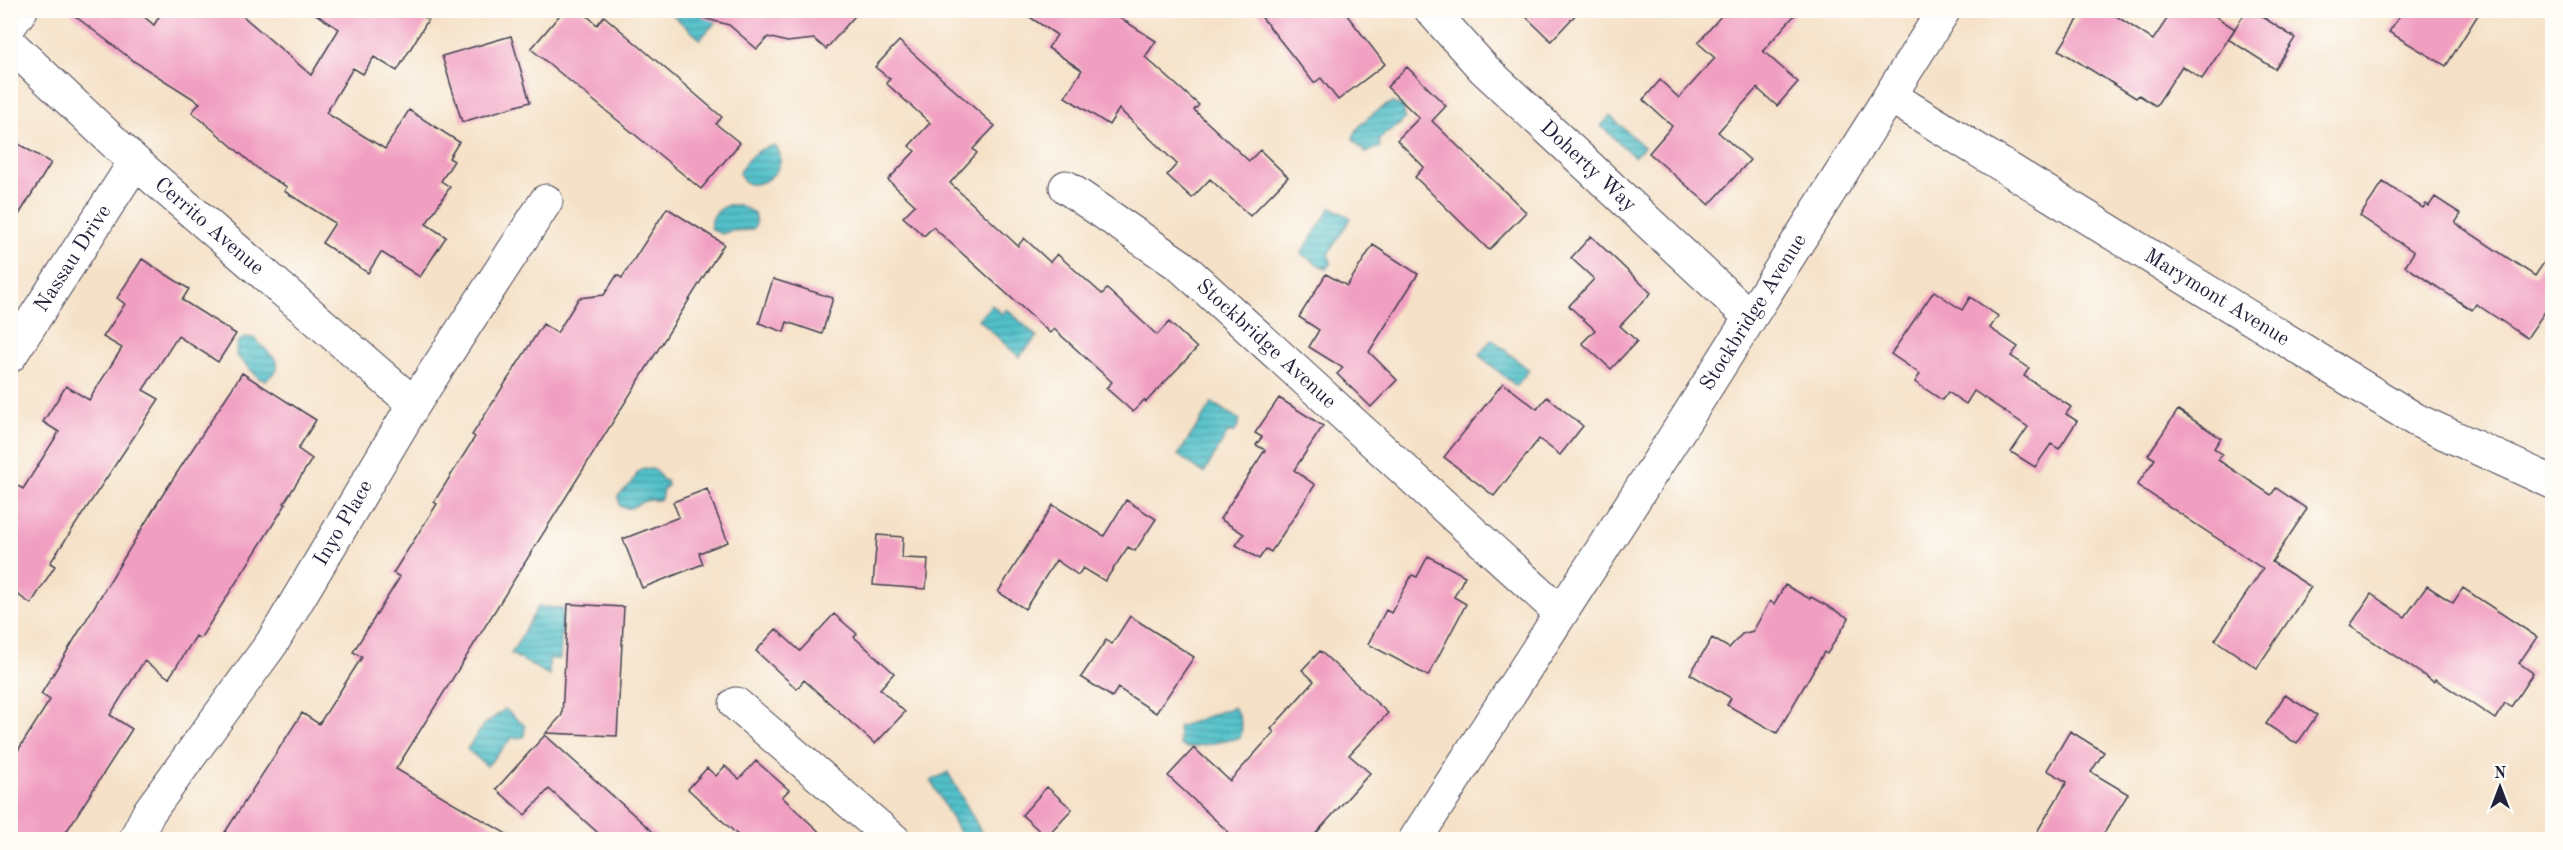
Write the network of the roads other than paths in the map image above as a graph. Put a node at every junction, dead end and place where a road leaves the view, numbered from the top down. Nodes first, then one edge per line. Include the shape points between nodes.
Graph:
1 (21, 10) edge
2 (1431, 10) edge
3 (1944, 10) edge
4 (10, 26) edge
5 (10, 44) edge
6 (1890, 96) junction
7 (135, 162) junction
8 (1066, 187) dead end
9 (546, 201) dead end
10 (1750, 317) junction
11 (10, 356) edge
12 (414, 404) junction
13 (2553, 482) edge
14 (1561, 613) junction
15 (736, 704) dead end
16 (135, 840) edge
17 (894, 840) edge
18 (1415, 840) edge

1 - 4 street
2 - 10 street, Doherty Way via 1484,69
3 - 6 street, Stockbridge Avenue
5 - 7 street, Cerrito Avenue
6 - 10 street, Stockbridge Avenue
6 - 13 street, Marymont Avenue via 2416,420
7 - 11 street, Nassau Drive
7 - 12 street, Cerrito Avenue
8 - 14 street, Stockbridge Avenue via 1181,267
9 - 12 street, Inyo Place
10 - 14 street, Stockbridge Avenue
12 - 16 street, Inyo Place via 272,643 149,812
14 - 18 street, Stockbridge Avenue
15 - 17 street

